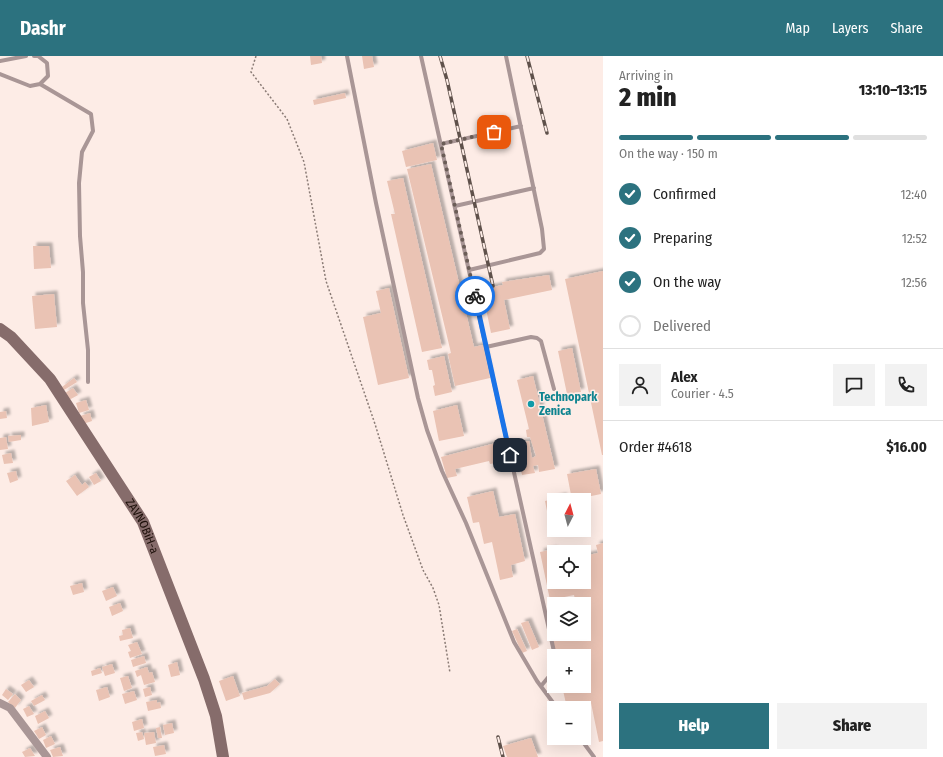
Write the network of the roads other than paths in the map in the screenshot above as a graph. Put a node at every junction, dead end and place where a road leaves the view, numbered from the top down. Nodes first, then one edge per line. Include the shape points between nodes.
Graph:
1 (26, 56) edge
2 (34, 56) edge
3 (347, 56) edge
4 (421, 56) edge
5 (506, 56) edge
6 (0, 61) edge
7 (0, 74) edge
8 (40, 84) junction
9 (521, 126) junction
10 (441, 144) junction
11 (534, 188) junction
12 (454, 206) junction
13 (469, 270) junction
14 (0, 329) edge
15 (486, 347) junction
16 (88, 382) dead end
17 (554, 389) dead end
18 (553, 649) edge
19 (547, 679) edge
20 (541, 686) junction
21 (552, 701) edge
22 (0, 703) edge
23 (585, 745) edge
24 (47, 757) edge
25 (221, 757) edge
26 (594, 757) edge

1 - 6 lane
2 - 8 lane via 38,56 46,63 48,76
3 - 20 lane via 380,226 427,430 514,642
4 - 10 lane
5 - 9 lane
7 - 8 lane via 30,86
8 - 16 lane via 91,114 93,123 93,131 82,152 79,183
9 - 10 lane
9 - 11 lane
10 - 12 lane
11 - 12 lane
11 - 13 lane via 544,248 540,253
12 - 13 lane
13 - 15 lane
14 - 25 main road, ZAVNOBiH-a via 50,379 143,522 204,679 216,716
15 - 17 lane via 531,337 537,338 541,341
15 - 18 lane
19 - 20 lane
20 - 21 lane
22 - 24 street via 10,708
23 - 26 lane

